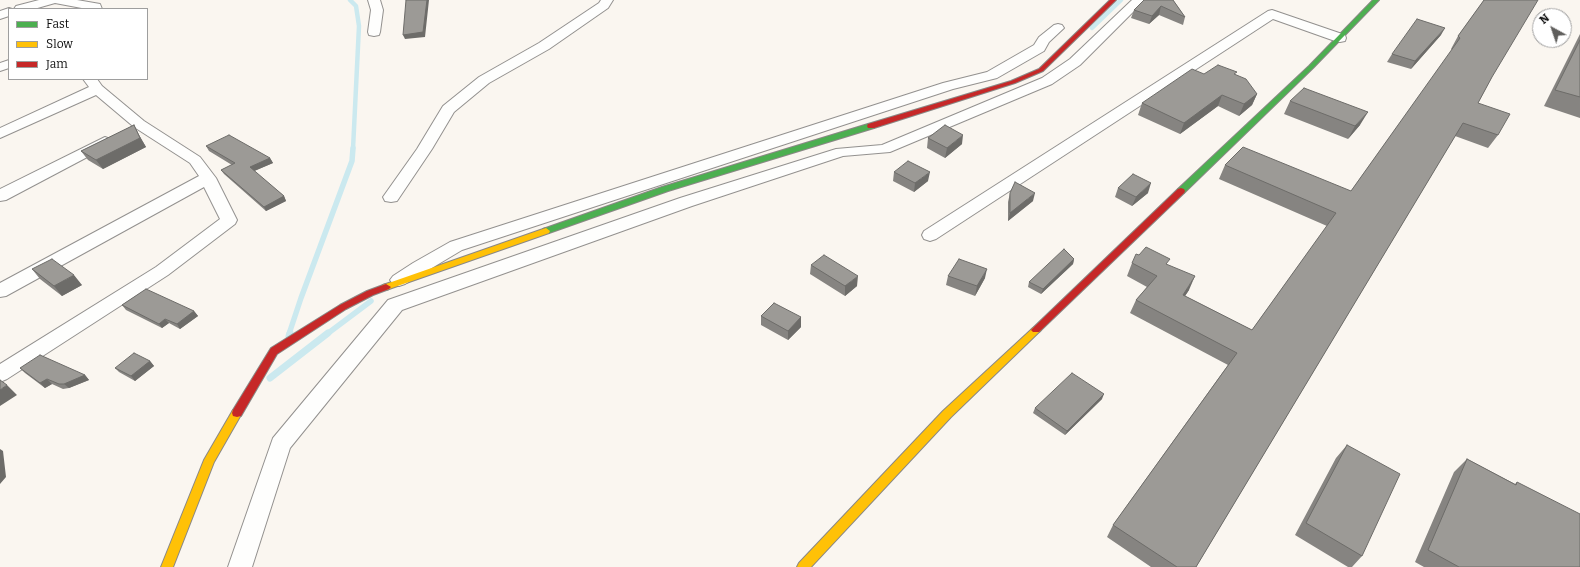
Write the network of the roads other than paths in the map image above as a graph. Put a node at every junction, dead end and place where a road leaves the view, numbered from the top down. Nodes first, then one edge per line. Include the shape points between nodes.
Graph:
1 (53, 0) edge
2 (57, 0) edge
3 (374, 0) edge
4 (607, 0) edge
5 (1113, 0) edge
6 (1139, 0) edge
7 (1376, 0) edge
8 (24, 8) edge
9 (96, 8) edge
10 (1058, 28) dead end
11 (374, 32) dead end
12 (1340, 38) junction
13 (93, 84) edge
14 (139, 124) junction
15 (0, 134) edge
16 (208, 178) junction
17 (0, 196) edge
18 (391, 197) dead end
19 (930, 235) dead end
20 (394, 284) junction
21 (0, 291) edge
22 (0, 374) edge
23 (167, 567) edge
24 (240, 567) edge
25 (803, 567) edge

1 - 8 street
2 - 9 street
3 - 11 street via 377,10
4 - 18 street via 604,5 544,46 484,80 448,109
5 - 20 street via 1041,70 1013,82 665,189
6 - 24 street via 1075,62 1047,81 885,149 841,152 686,202 396,305 281,444
7 - 12 street
10 - 20 street via 1039,48 992,75 948,86 456,246
12 - 19 street via 1272,14
12 - 25 street via 947,414
13 - 14 street
13 - 15 street
14 - 16 street via 195,160
14 - 17 street
16 - 21 street
16 - 22 street via 229,220 162,271
20 - 23 street via 343,307 274,351 209,460

